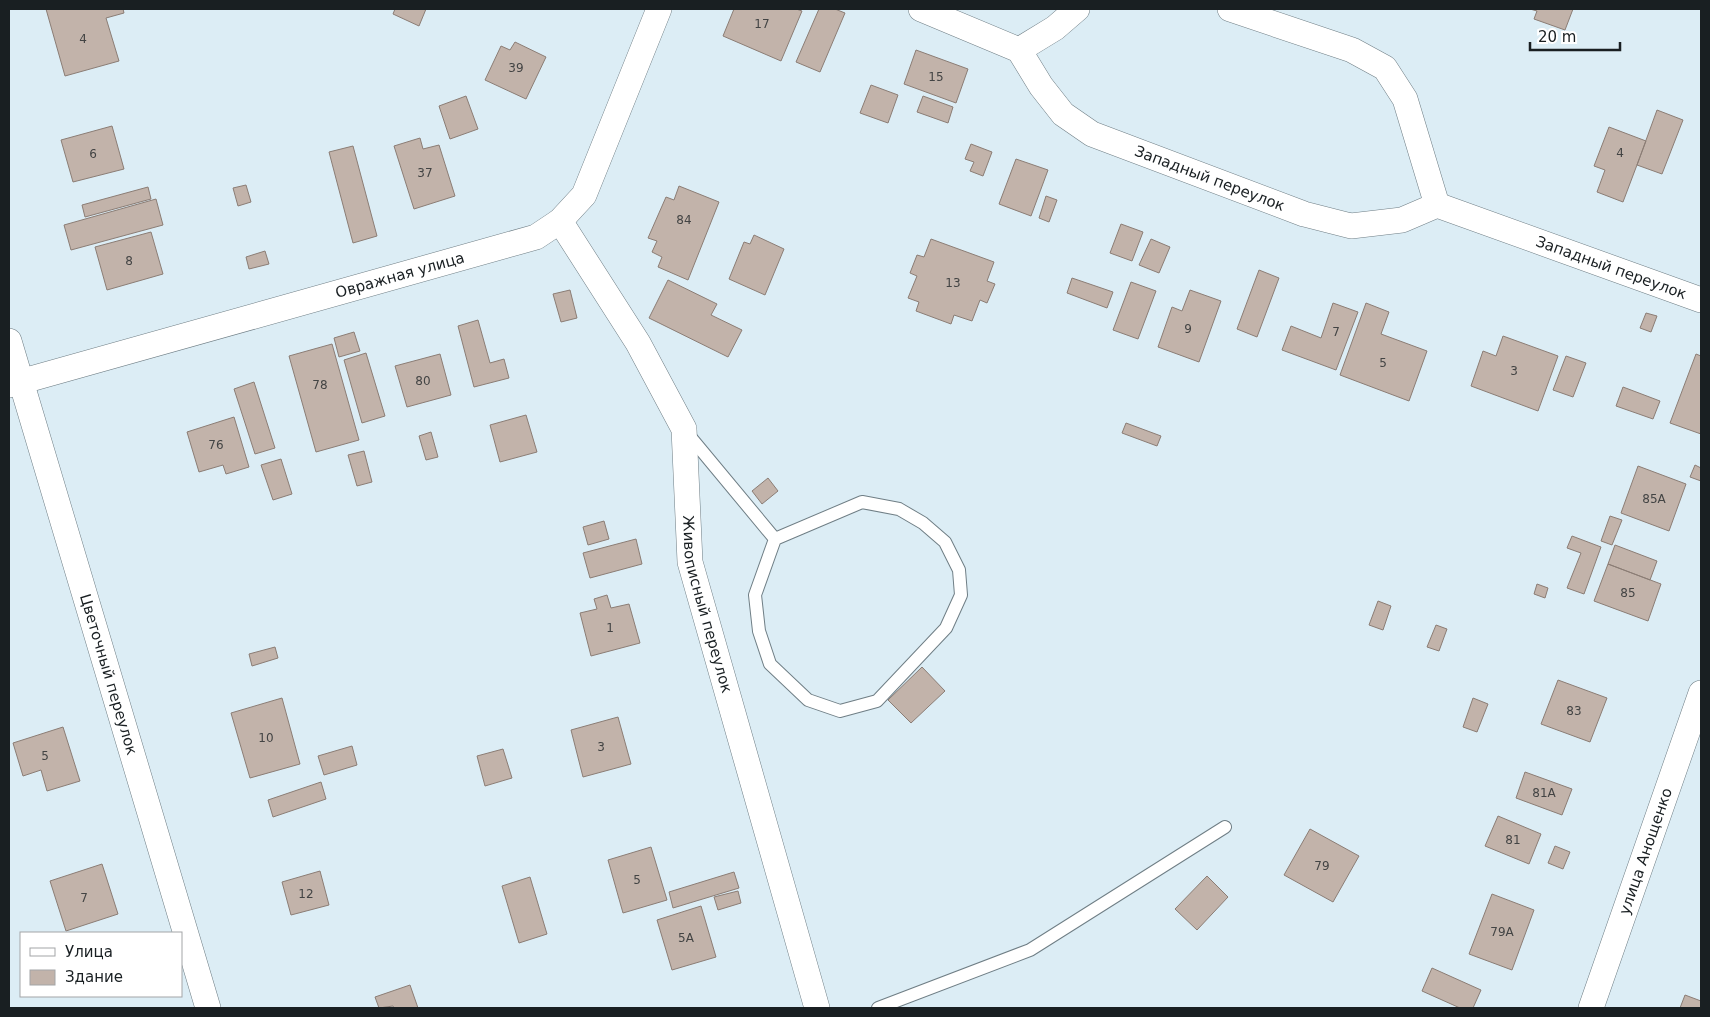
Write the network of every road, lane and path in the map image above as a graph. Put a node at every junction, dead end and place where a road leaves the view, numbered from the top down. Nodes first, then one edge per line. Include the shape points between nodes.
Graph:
1 (659, 9) edge
2 (921, 9) edge
3 (1077, 9) edge
4 (1230, 9) edge
5 (1019, 50) junction
6 (1437, 204) junction
7 (560, 221) junction
8 (1701, 300) edge
9 (9, 341) edge
10 (15, 383) edge
11 (684, 429) junction
12 (776, 539) junction
13 (1701, 693) edge
14 (1225, 827) dead end
15 (208, 1008) edge
16 (817, 1008) edge
17 (878, 1008) edge
18 (1591, 1008) edge

1 - 7 street, Овражная улица via 584,195
2 - 5 street
3 - 5 street via 1055,28
4 - 6 street via 1352,50 1385,68 1405,99
5 - 6 street, Западный переулок via 1062,114 1092,134 1304,214 1351,226 1402,220
6 - 8 street, Западный переулок
7 - 10 street, Овражная улица via 536,237
7 - 11 street, Живописный переулок via 638,343
9 - 10 street, Цветочный переулок
10 - 15 street, Цветочный переулок
11 - 12 lane
11 - 16 street, Живописный переулок via 690,562
12 - 12 lane via 862,502 899,509 923,523 945,542 959,570 961,595 946,628 877,701 840,711 808,700 770,664 759,631 755,595
13 - 18 street, улица Анощенко
14 - 17 lane via 1030,950

